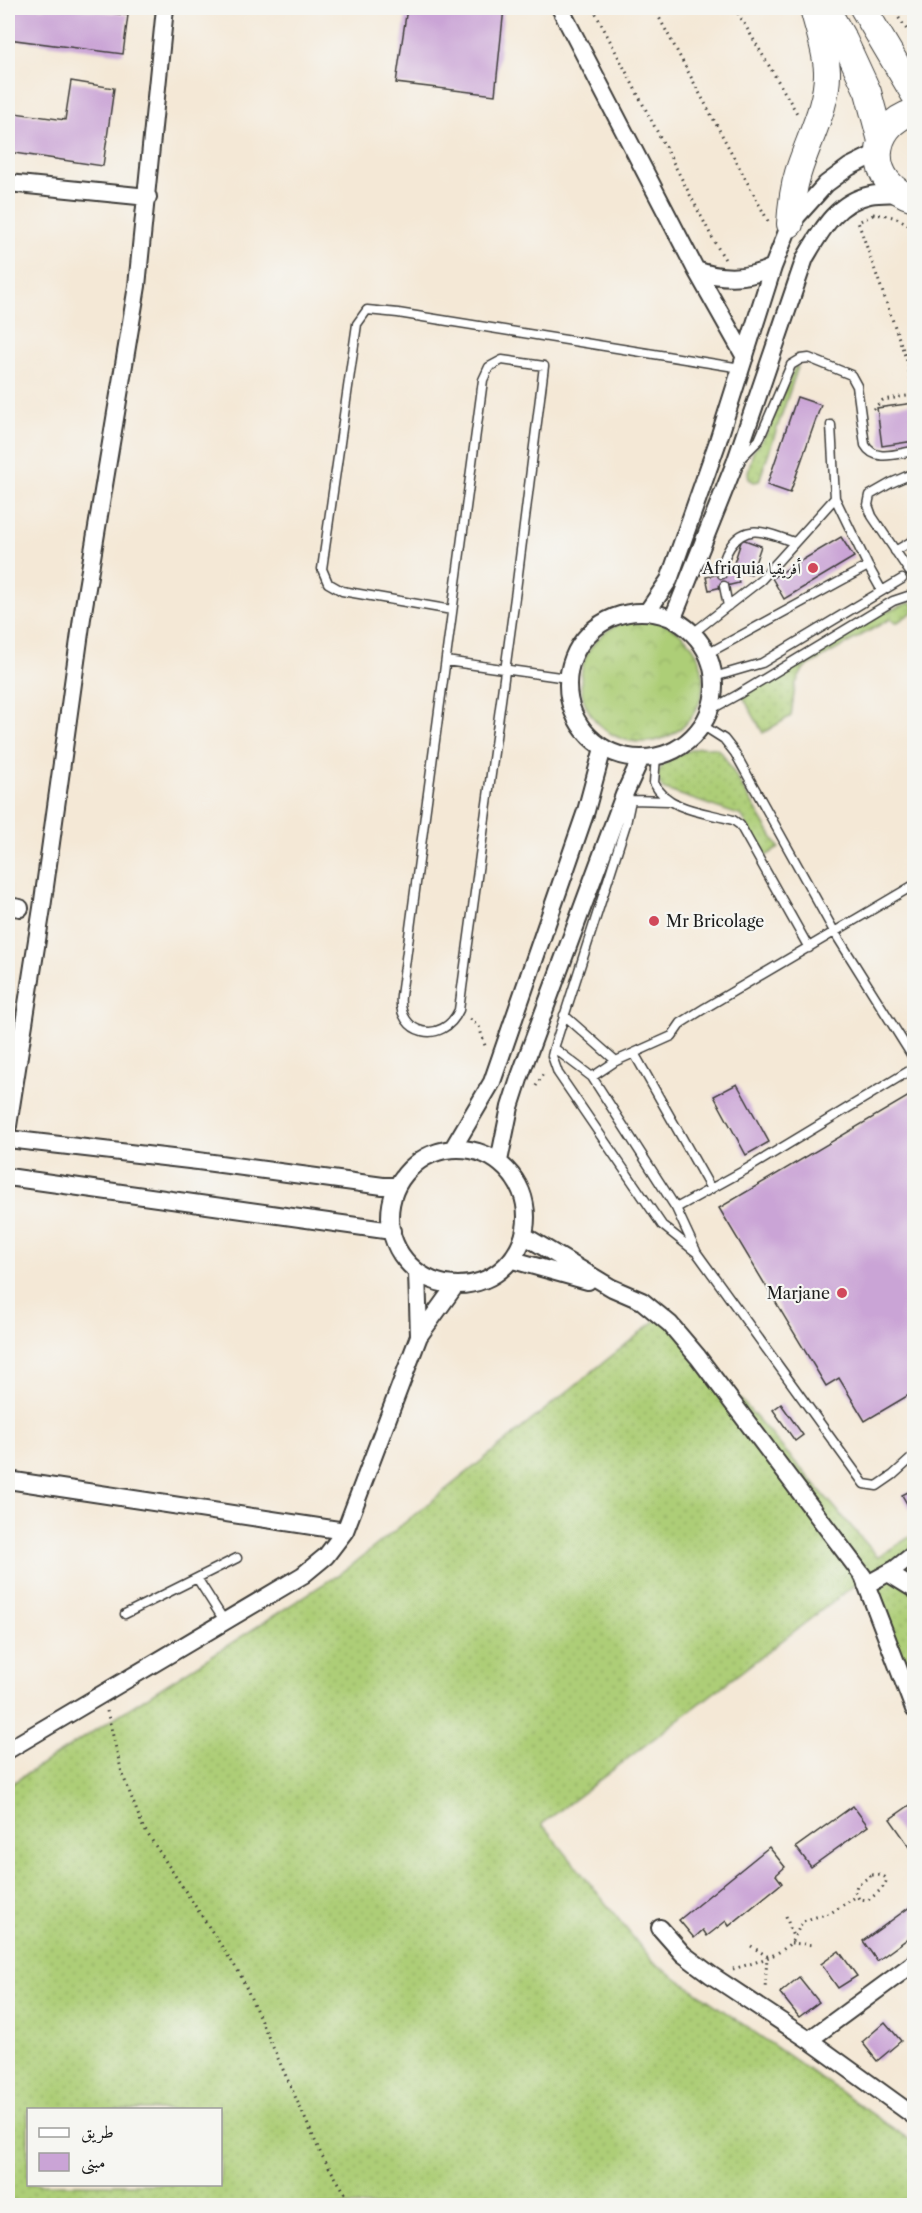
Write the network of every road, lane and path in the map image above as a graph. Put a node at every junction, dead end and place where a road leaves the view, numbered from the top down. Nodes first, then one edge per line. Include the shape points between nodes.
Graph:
1 (165, 8) edge
2 (560, 8) edge
3 (593, 8) edge
4 (654, 8) edge
5 (735, 8) edge
6 (813, 8) edge
7 (826, 8) edge
8 (863, 8) edge
9 (892, 8) edge
10 (915, 40) edge
11 (915, 94) edge
12 (915, 112) edge
13 (798, 116) dead end
14 (880, 147) junction
15 (8, 183) edge
16 (869, 195) junction
17 (909, 196) edge
18 (148, 197) junction
19 (873, 215) junction
20 (780, 224) junction
21 (915, 230) edge
22 (729, 265) dead end
23 (773, 267) junction
24 (696, 270) junction
25 (744, 362) junction
26 (914, 395) edge
27 (861, 408) junction
28 (831, 425) dead end
29 (915, 451) edge
30 (735, 463) junction
31 (915, 473) edge
32 (835, 498) junction
33 (915, 540) edge
34 (794, 542) junction
35 (895, 551) junction
36 (868, 566) junction
37 (912, 571) edge
38 (722, 574) dead end
39 (903, 579) junction
40 (724, 586) dead end
41 (882, 591) junction
42 (913, 595) edge
43 (728, 606) junction
44 (452, 610) junction
45 (647, 612) junction
46 (673, 618) junction
47 (693, 633) junction
48 (708, 654) junction
49 (446, 661) junction
50 (506, 669) junction
51 (714, 677) junction
52 (567, 678) junction
53 (706, 717) junction
54 (603, 748) junction
55 (648, 757) junction
56 (627, 797) junction
57 (670, 801) junction
58 (915, 885) edge
59 (836, 933) junction
60 (809, 948) junction
61 (459, 1010) junction
62 (564, 1015) junction
63 (554, 1048) junction
64 (486, 1049) dead end
65 (634, 1053) junction
66 (915, 1059) edge
67 (616, 1061) junction
68 (915, 1068) edge
69 (592, 1077) junction
70 (8, 1126) edge
71 (8, 1139) edge
72 (453, 1148) junction
73 (499, 1161) junction
74 (8, 1177) edge
75 (396, 1186) junction
76 (711, 1190) junction
77 (676, 1208) junction
78 (392, 1231) junction
79 (525, 1236) junction
80 (697, 1253) junction
81 (513, 1260) junction
82 (417, 1272) junction
83 (455, 1286) junction
84 (612, 1287) junction
85 (419, 1336) junction
86 (915, 1456) edge
87 (8, 1480) edge
88 (345, 1531) junction
89 (915, 1554) edge
90 (237, 1558) dead end
91 (888, 1573) junction
92 (197, 1578) junction
93 (866, 1585) junction
94 (915, 1589) edge
95 (125, 1614) dead end
96 (225, 1623) junction
97 (104, 1694) junction
98 (915, 1708) edge
99 (8, 1750) edge
100 (857, 1896) junction
101 (786, 1916) dead end
102 (660, 1928) dead end
103 (794, 1938) junction
104 (791, 1943) junction
105 (814, 1945) dead end
106 (751, 1946) dead end
107 (767, 1956) junction
108 (915, 1963) edge
109 (711, 1975) junction
110 (763, 2010) junction
111 (809, 2040) junction
112 (915, 2116) edge
113 (354, 2205) edge

1 - 18 street
2 - 24 street
3 - 22 path
4 - 20 path
5 - 13 path
6 - 20 main road via 827,73 824,97 797,174 792,203
7 - 14 main road via 868,93
8 - 11 main road
9 - 10 path
12 - 14 main road via 893,122
14 - 17 main road via 884,176
14 - 20 street via 826,184
15 - 18 street
16 - 17 street
16 - 19 path
16 - 30 street via 846,203 823,228 805,258
18 - 70 street
19 - 21 path via 899,218
19 - 26 path via 858,222 908,364
20 - 23 street
23 - 24 street via 735,277
23 - 25 street
24 - 25 street
25 - 44 lane via 367,310 357,324 322,569 328,583 342,591
25 - 45 street via 669,580
26 - 27 path via 883,400 874,410
27 - 29 lane via 866,445 874,454
27 - 30 lane via 851,375 809,358 795,362 759,440
28 - 32 lane
30 - 46 street
31 - 35 lane via 870,495 869,511
32 - 34 lane
32 - 36 lane
33 - 35 lane
34 - 38 lane via 746,531 736,537 726,553
34 - 43 lane via 761,580
35 - 37 lane
36 - 41 lane
36 - 48 lane
37 - 39 lane
39 - 41 lane
39 - 42 lane via 904,589
40 - 43 lane
41 - 51 lane via 762,663
42 - 53 lane via 888,603
43 - 47 lane
44 - 49 lane
44 - 50 lane via 485,373 502,360 544,366
45 - 46 street
45 - 52 street via 624,613 585,636 573,655
46 - 47 street
47 - 48 street
48 - 51 street
49 - 50 lane
49 - 61 lane via 400,1004 405,1020 426,1032 443,1029
50 - 52 lane
50 - 61 lane
51 - 53 street via 714,694
52 - 54 street via 575,718
53 - 55 street via 686,743 665,754
53 - 59 lane via 735,753
54 - 55 street via 621,756
54 - 72 street via 586,811 492,1082
55 - 56 street
55 - 57 lane via 654,783
56 - 57 lane
56 - 62 lane via 626,824
56 - 73 street via 520,1076
57 - 60 lane via 740,825
58 - 59 lane
59 - 60 lane
59 - 66 lane
60 - 65 lane via 681,1023 672,1035
61 - 64 path via 479,1026
62 - 63 lane
62 - 67 lane
63 - 69 lane
63 - 80 lane via 552,1056 558,1073 662,1225
65 - 67 lane
65 - 76 lane
67 - 69 lane
68 - 76 lane
69 - 77 lane
71 - 75 street
72 - 73 street via 471,1149
72 - 75 street via 430,1154 414,1164
73 - 79 street via 515,1177 525,1199
74 - 78 street
75 - 78 street via 389,1218
76 - 77 lane
77 - 80 lane
78 - 82 street via 397,1249
79 - 81 street
79 - 84 street
80 - 86 lane via 864,1484 877,1486
81 - 83 street via 501,1271 473,1284
81 - 84 street
82 - 83 street via 432,1281
82 - 85 street
83 - 85 street
84 - 93 street via 642,1301 670,1324
85 - 88 street
87 - 88 street
88 - 96 street via 315,1567
89 - 91 street
90 - 92 lane
91 - 93 street
91 - 94 street
92 - 95 lane
92 - 96 lane
93 - 98 street
96 - 97 street
97 - 99 street
97 - 113 path via 122,1773 143,1827 240,1974 321,2154
100 - 100 path via 868,1900 884,1889 883,1878 872,1875 857,1885
100 - 103 path via 832,1912 807,1918
101 - 103 path
102 - 109 street via 683,1954
103 - 104 path
104 - 105 path
104 - 107 path
106 - 107 path
107 - 109 path
107 - 110 path
108 - 111 street
109 - 110 street
110 - 111 street
111 - 112 street

